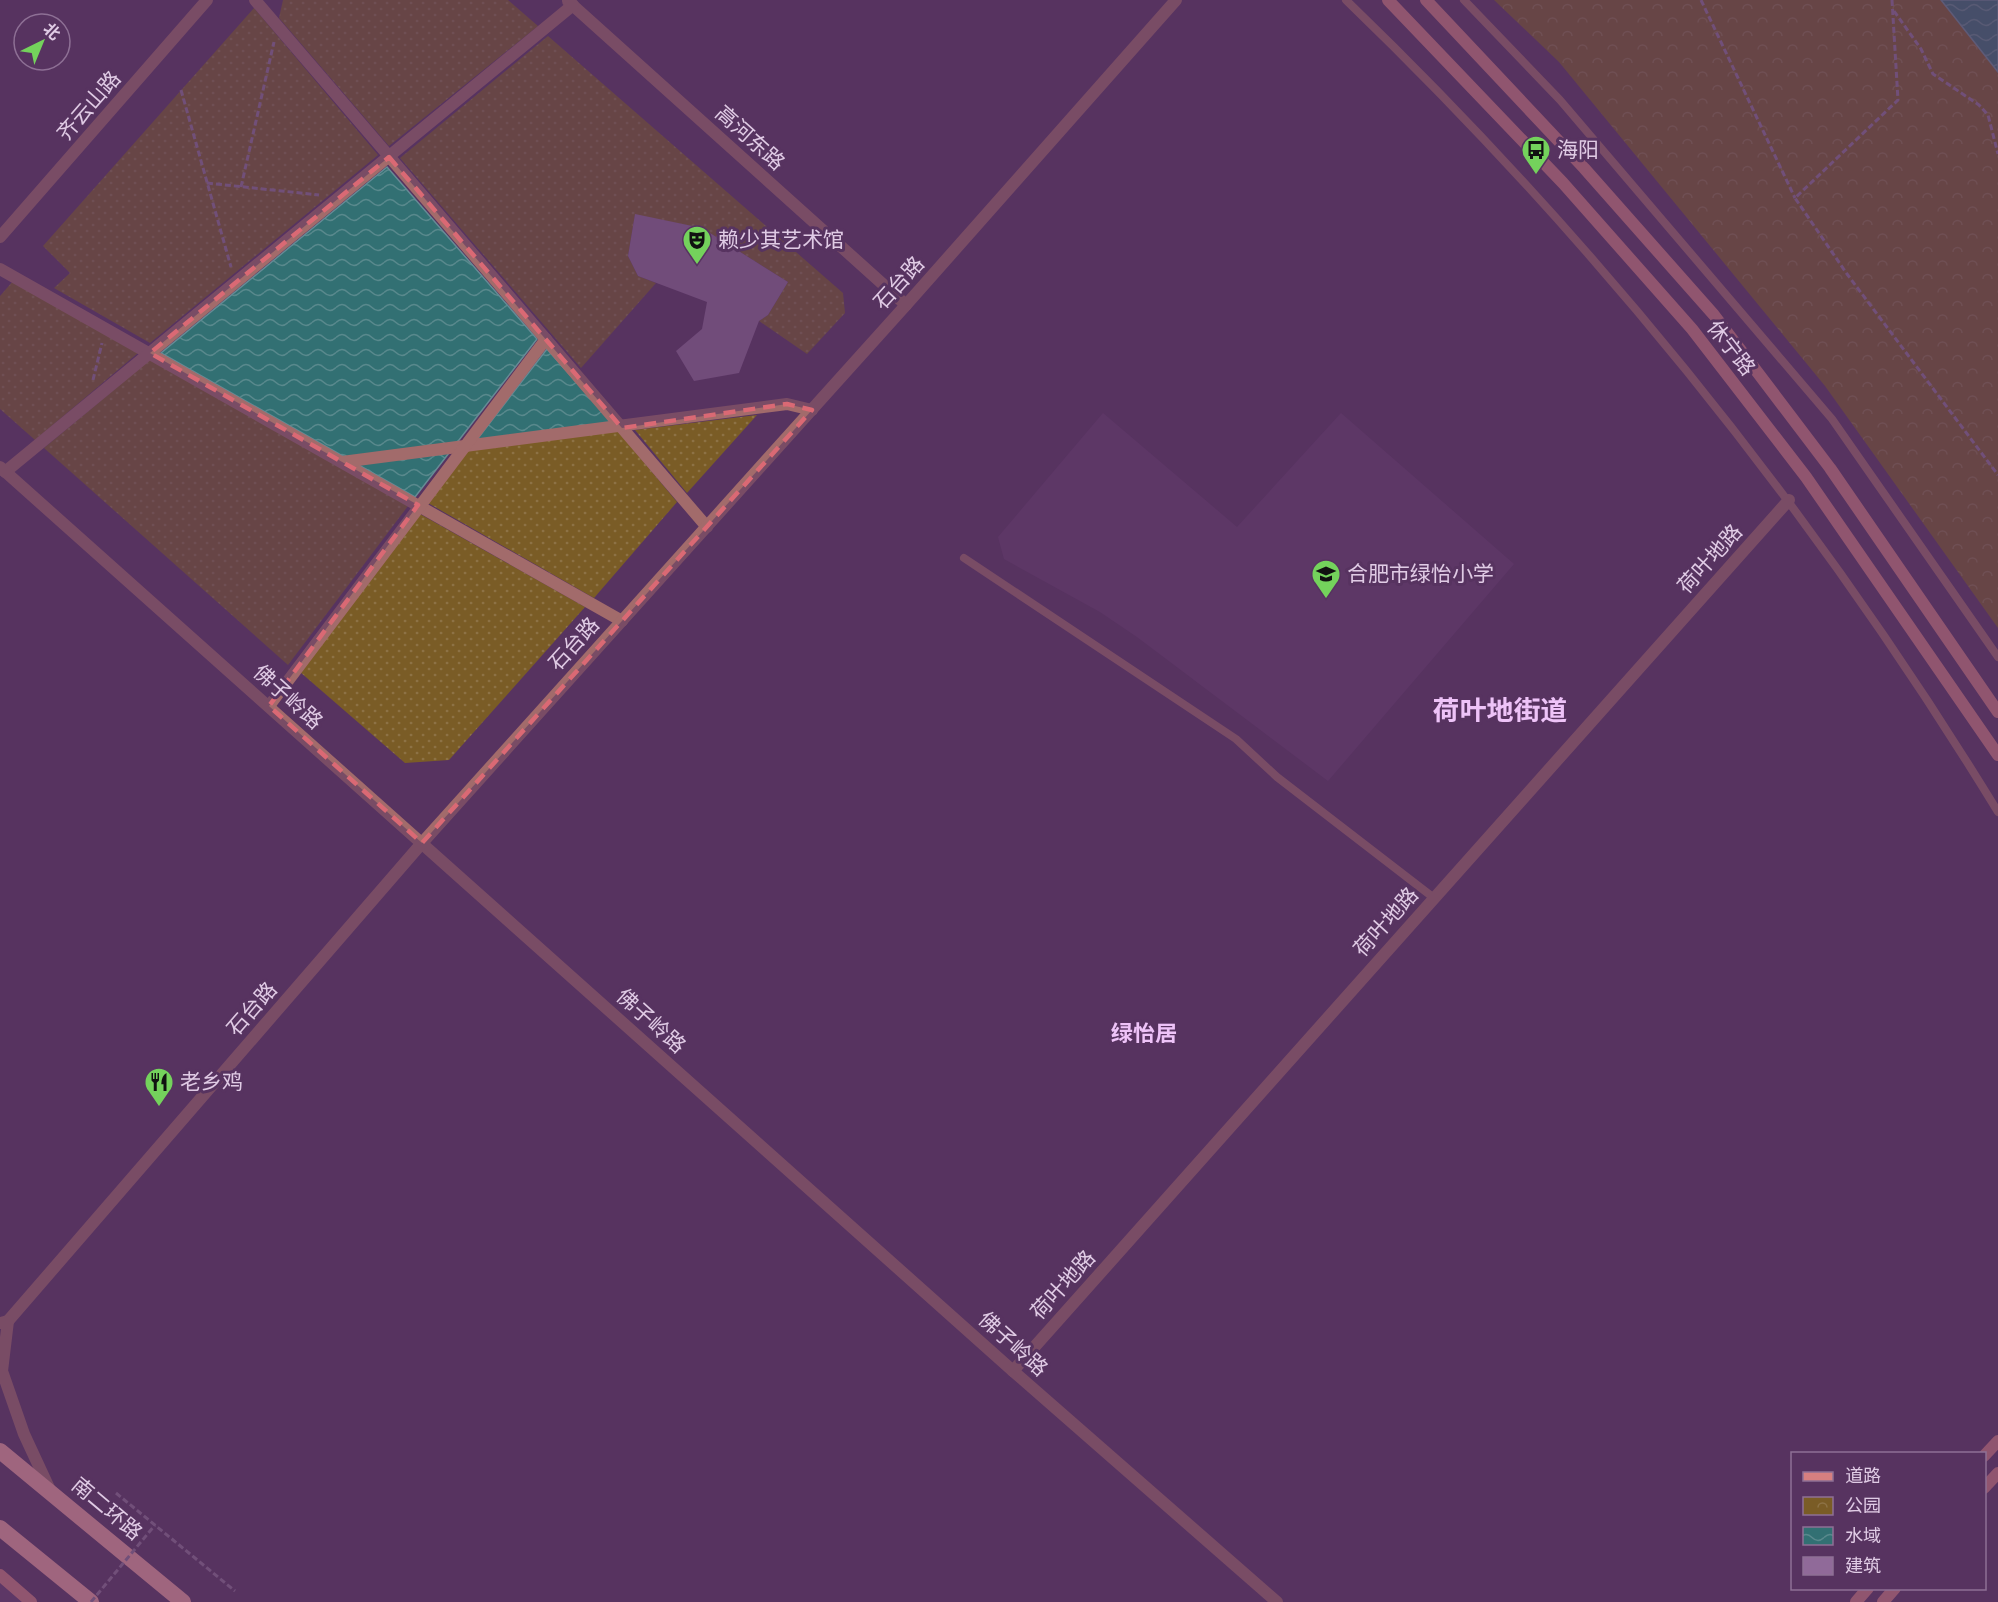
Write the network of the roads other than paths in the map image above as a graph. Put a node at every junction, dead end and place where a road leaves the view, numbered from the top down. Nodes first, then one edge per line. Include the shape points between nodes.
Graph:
1 (207, 0) edge
2 (255, 0) edge
3 (1176, 0) edge
4 (1346, 0) edge
5 (1388, 0) edge
6 (1426, 0) edge
7 (1464, 0) edge
8 (570, 3) edge
9 (389, 157) junction
10 (0, 237) edge
11 (0, 269) edge
12 (906, 305) junction
13 (546, 339) junction
14 (150, 353) junction
15 (812, 410) junction
16 (622, 428) junction
17 (464, 446) junction
18 (342, 462) junction
19 (3, 469) edge
20 (1789, 500) junction
21 (418, 506) junction
22 (707, 526) junction
23 (964, 558) dead end
24 (622, 621) junction
25 (1998, 657) edge
26 (269, 706) junction
27 (1998, 712) edge
28 (1998, 755) edge
29 (1998, 812) edge
30 (422, 843) junction
31 (1434, 898) junction
32 (4, 1322) edge
33 (1013, 1371) junction
34 (1998, 1441) edge
35 (0, 1451) edge
36 (1986, 1454) edge
37 (1998, 1473) edge
38 (1986, 1486) edge
39 (51, 1492) junction
40 (0, 1528) edge
41 (0, 1575) edge
42 (1866, 1590) edge
43 (1893, 1590) edge
44 (31, 1602) edge
45 (92, 1602) edge
46 (183, 1602) edge
47 (1277, 1602) edge
48 (1856, 1602) edge
49 (1883, 1602) edge

1 - 10 street, 齐云山路
2 - 9 street
3 - 12 street, 石台路
4 - 20 lane via 1426,77 1561,221 1695,378
5 - 28 main road, 休宁路 via 1563,183 1692,328 1806,477
6 - 27 main road, 休宁路 via 1584,168 1714,315 1830,468
7 - 25 lane via 1560,100 1832,419
8 - 9 street
8 - 12 street, 高河东路
9 - 13 street
9 - 14 street
11 - 14 street
12 - 15 street, 石台路
13 - 16 street
13 - 17 street
14 - 18 street
14 - 19 street
15 - 16 street via 787,404
15 - 22 street, 石台路
16 - 17 street
16 - 22 street
17 - 18 street
17 - 21 street
18 - 21 street
19 - 26 street, 佛子岭路
20 - 29 lane via 1940,717
20 - 31 street, 荷叶地路
21 - 24 street
21 - 26 street
22 - 24 street, 石台路
23 - 31 lane via 1236,739 1277,777
24 - 30 street, 石台路
26 - 30 street, 佛子岭路
30 - 32 street, 石台路
30 - 33 street, 佛子岭路
31 - 33 street, 荷叶地路
32 - 39 street via 2,1371 24,1434
33 - 47 street, 佛子岭路
34 - 36 main road
35 - 39 highway, 南二环路
37 - 38 main road
39 - 46 highway, 南二环路
40 - 45 highway
41 - 44 main road
42 - 48 main road
43 - 49 main road

